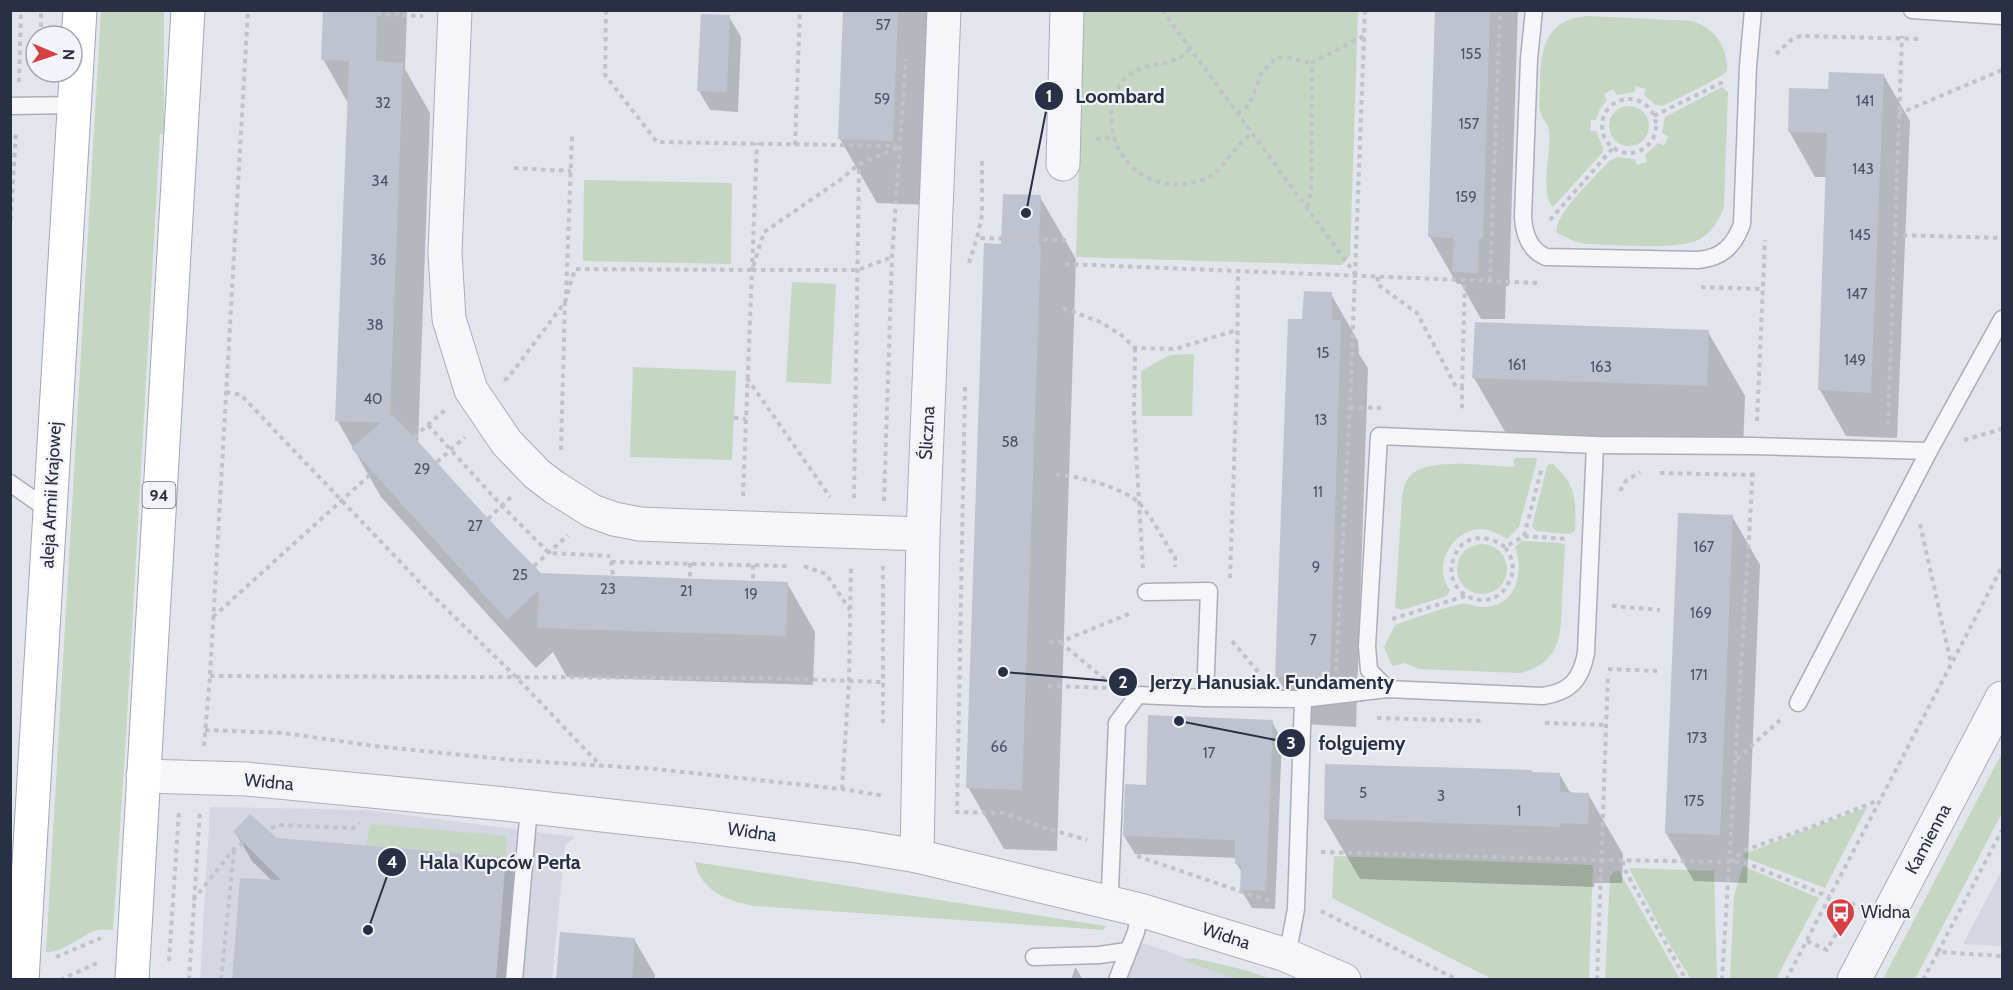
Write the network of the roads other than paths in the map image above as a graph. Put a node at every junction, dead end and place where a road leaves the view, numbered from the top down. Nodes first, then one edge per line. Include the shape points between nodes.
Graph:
1 (80, 10) edge
2 (188, 10) edge
3 (455, 10) edge
4 (944, 10) edge
5 (1067, 10) edge
6 (1534, 10) edge
7 (1753, 10) edge
8 (1912, 10) edge
9 (2002, 16) edge
10 (75, 105) junction
11 (10, 106) edge
12 (1063, 164) dead end
13 (2002, 319) edge
14 (1594, 445) junction
15 (1929, 450) junction
16 (10, 483) edge
17 (50, 511) junction
18 (923, 534) junction
19 (1146, 592) road end
20 (1388, 689) junction
21 (1205, 698) junction
22 (2002, 698) edge
23 (1303, 699) junction
24 (1798, 703) road end
25 (143, 776) junction
26 (529, 807) junction
27 (917, 856) junction
28 (1126, 906) junction
29 (1127, 951) junction
30 (1283, 954) junction
31 (1034, 957) dead end
32 (118, 972) edge
33 (22, 980) edge
34 (514, 980) edge
35 (1117, 980) edge
36 (1344, 980) edge
37 (1854, 980) edge

1 - 10 main road, aleja Armii Krajowej
2 - 25 main road, 94
3 - 18 street via 445,253 449,319 471,390 507,442 537,474 603,516 640,524
4 - 18 street, Śliczna
5 - 12 street
6 - 7 lane via 1522,217 1530,243 1546,257 1698,260 1723,253 1742,224
8 - 9 lane
10 - 11 lane
10 - 17 main road, aleja Armii Krajowej
13 - 15 lane
14 - 15 lane
14 - 20 lane via 1586,653 1583,669 1573,683 1559,694 1543,696
14 - 20 lane via 1379,436 1369,670
15 - 24 lane
16 - 17 lane
17 - 33 main road, aleja Armii Krajowej
18 - 27 street, Śliczna
19 - 21 lane via 1209,591
20 - 23 lane
21 - 23 lane
21 - 28 lane via 1138,694 1117,723 1110,889
22 - 37 street, Kamienna
23 - 30 lane via 1296,909 1290,941
25 - 26 street, Widna via 246,779
25 - 32 main road, 94
26 - 27 street, Widna
26 - 34 lane
27 - 28 street, Widna
28 - 29 lane via 1136,932
28 - 30 street, Widna
29 - 31 lane
29 - 35 lane
30 - 36 street, Widna

